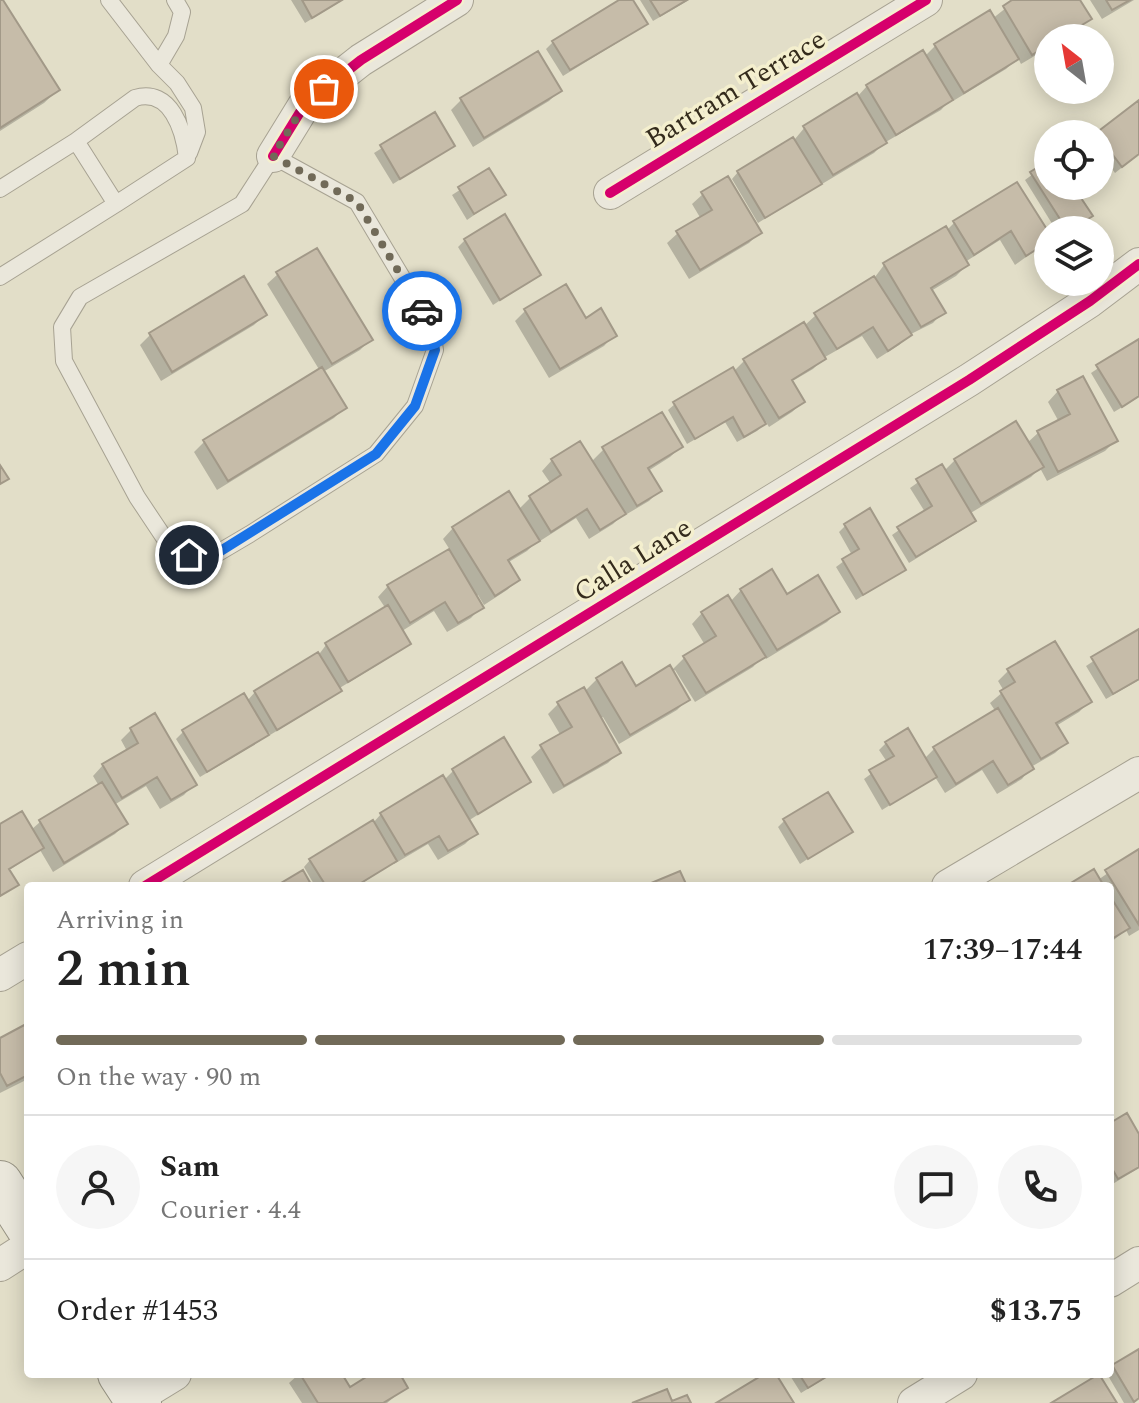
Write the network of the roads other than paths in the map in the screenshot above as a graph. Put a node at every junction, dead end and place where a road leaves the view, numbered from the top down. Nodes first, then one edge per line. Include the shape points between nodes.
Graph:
1 (109, 0) edge
2 (175, 0) edge
3 (457, 0) edge
4 (926, 0) edge
5 (159, 65) junction
6 (76, 141) junction
7 (273, 156) junction
8 (187, 158) junction
9 (0, 189) edge
10 (610, 193) dead end
11 (116, 204) junction
12 (1139, 264) edge
13 (0, 277) edge
14 (1139, 773) edge
15 (152, 882) edge
16 (955, 882) edge
17 (24, 960) edge
18 (0, 975) edge
19 (0, 1183) edge
20 (24, 1221) edge
21 (24, 1250) edge
22 (1139, 1263) edge
23 (0, 1265) edge
24 (1114, 1279) edge
25 (165, 1378) edge
26 (955, 1378) edge
27 (132, 1392) edge
28 (914, 1403) edge

1 - 5 lane
2 - 5 lane via 182,12 176,36
3 - 7 street via 361,60 305,104
4 - 10 street, Bartram Terrace
5 - 8 lane via 193,108 197,132
6 - 8 lane via 135,98 154,97 178,120
6 - 9 lane
6 - 11 lane
7 - 7 lane via 242,204 80,297 62,327 64,361 137,497 165,539 189,555 211,557 376,454 415,406 435,350 431,326 357,202
8 - 11 lane
11 - 13 lane
12 - 15 street, Calla Lane via 969,380
14 - 16 street
17 - 18 street
19 - 20 street
21 - 23 street
22 - 24 street
25 - 27 street
26 - 28 street

